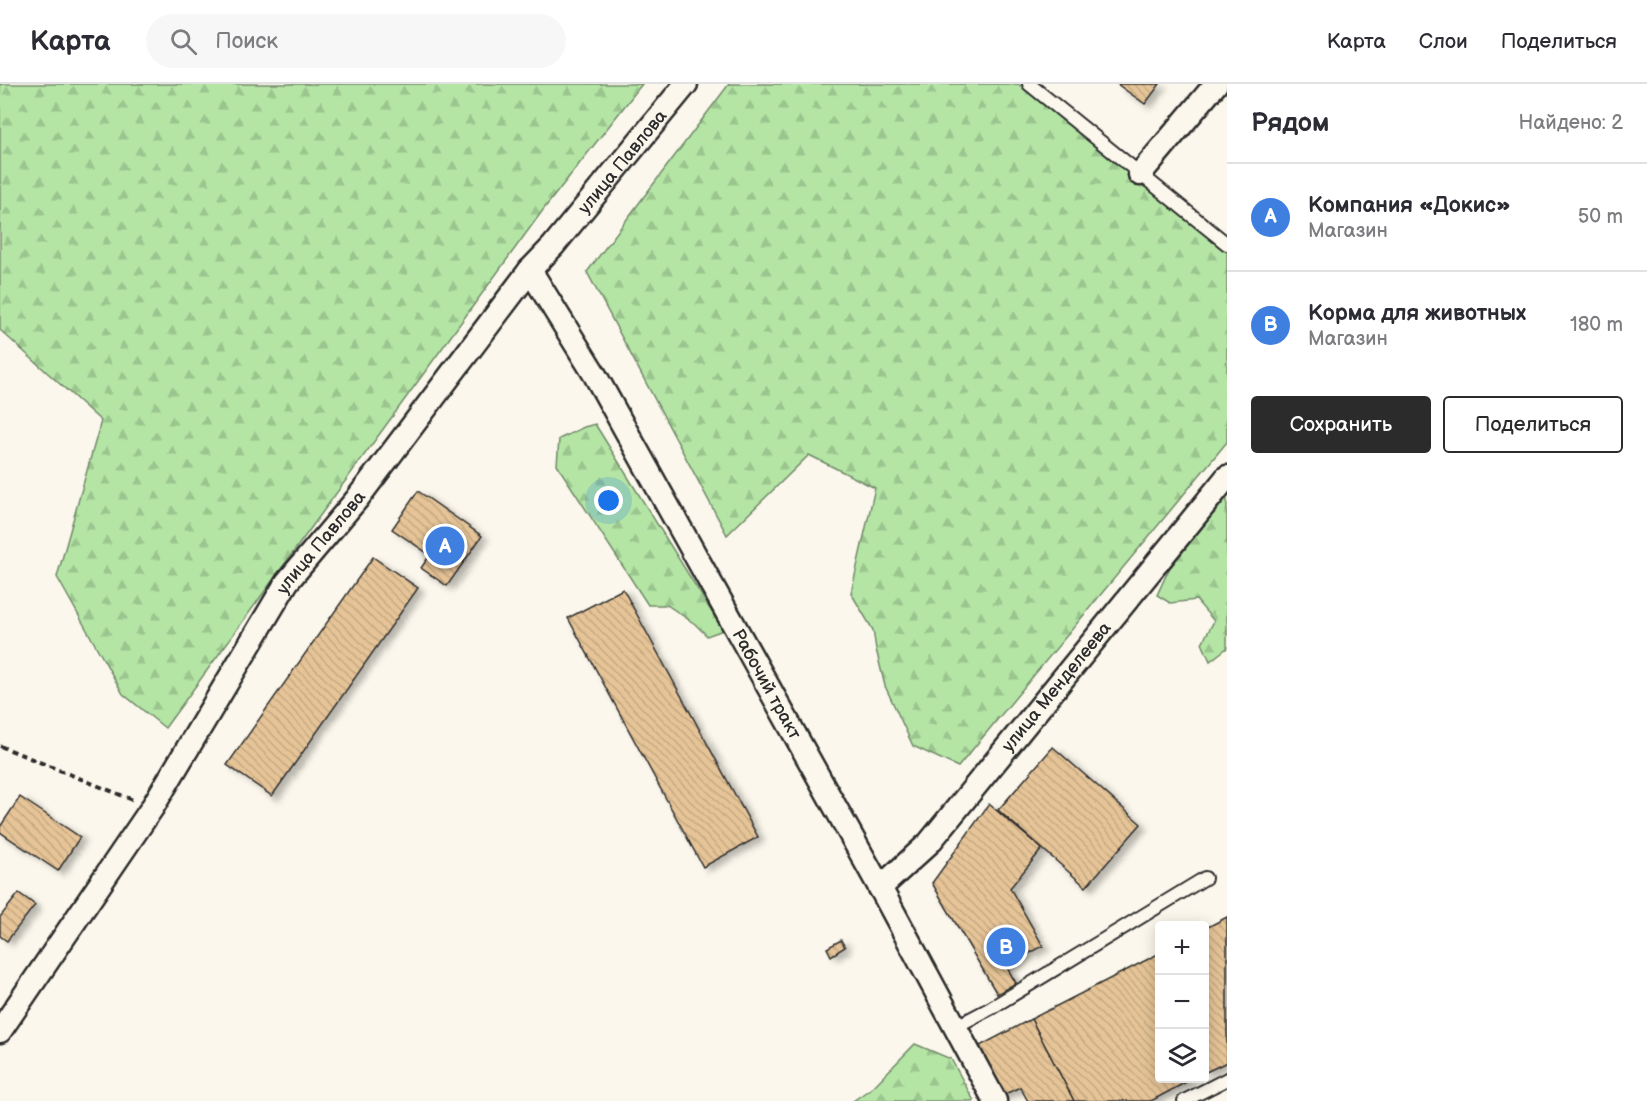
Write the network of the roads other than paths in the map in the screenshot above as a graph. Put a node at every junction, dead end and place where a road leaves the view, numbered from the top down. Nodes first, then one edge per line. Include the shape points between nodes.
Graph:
1 (686, 84) edge
2 (1029, 84) edge
3 (1216, 84) edge
4 (1140, 174) junction
5 (1227, 244) edge
6 (530, 270) junction
7 (1227, 477) edge
8 (1205, 878) dead end
9 (880, 888) junction
10 (955, 1027) junction
11 (0, 1031) edge
12 (1227, 1079) edge
13 (995, 1101) edge
14 (1184, 1101) edge

1 - 6 street, улица Павлова
2 - 4 lane
3 - 4 street
4 - 5 lane
6 - 9 street, Рабочий тракт via 595,375
6 - 11 street, улица Павлова via 357,499 287,582 152,808
7 - 9 street, улица Менделеева via 929,843
8 - 10 lane
9 - 10 street, Рабочий тракт
10 - 13 street, Рабочий тракт
12 - 14 lane

